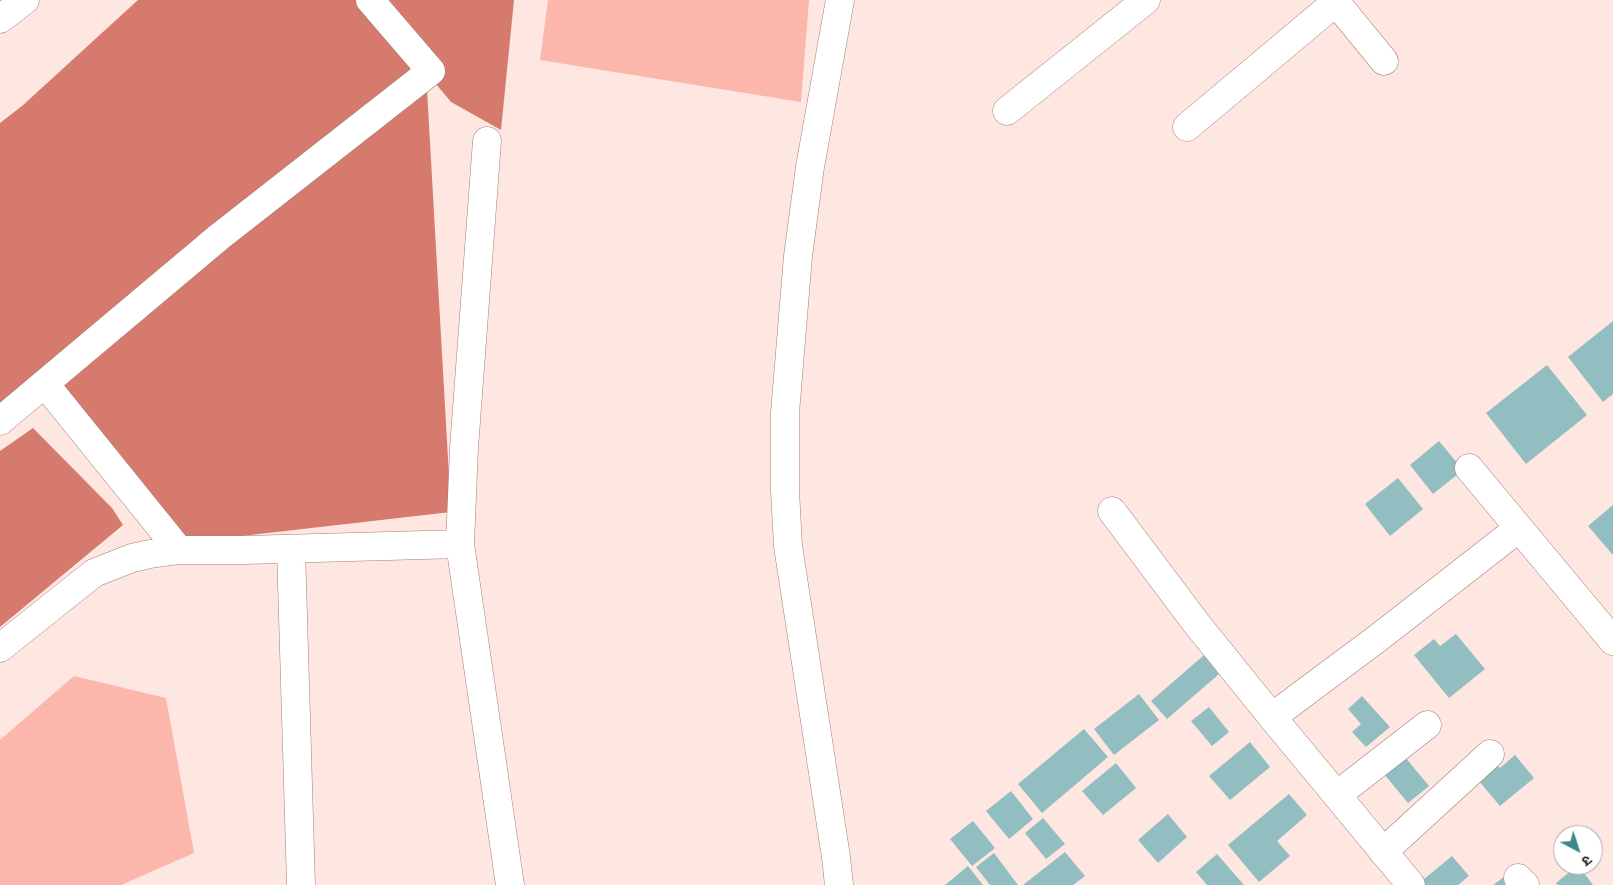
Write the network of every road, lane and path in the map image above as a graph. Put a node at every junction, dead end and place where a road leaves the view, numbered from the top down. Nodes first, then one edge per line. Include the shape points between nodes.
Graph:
1 (370, 0) edge
2 (840, 0) edge
3 (1146, 0) edge
4 (1335, 1) edge
5 (1384, 61) dead end
6 (1007, 111) dead end
7 (1187, 127) dead end
8 (487, 141) dead end
9 (45, 384) junction
10 (0, 421) edge
11 (1469, 468) dead end
12 (1112, 511) dead end
13 (1519, 528) junction
14 (460, 544) junction
15 (291, 549) junction
16 (179, 550) junction
17 (1613, 641) edge
18 (0, 648) edge
19 (1272, 717) junction
20 (1427, 725) dead end
21 (1490, 754) dead end
22 (1337, 795) junction
23 (1383, 852) junction
24 (301, 885) edge
25 (510, 885) edge
26 (839, 885) edge
27 (1412, 885) edge

1 - 9 street via 431,71 219,237
2 - 26 street via 810,167 798,256 784,413 788,546
3 - 6 street
4 - 5 street
4 - 7 street
8 - 14 street
9 - 10 street
9 - 16 street
11 - 13 street
12 - 19 street
13 - 17 street
13 - 19 street
14 - 15 street
14 - 25 street
15 - 16 street
15 - 24 street
16 - 18 street via 132,558 94,574
19 - 22 street
20 - 22 street
21 - 23 street
22 - 23 street
23 - 27 street

